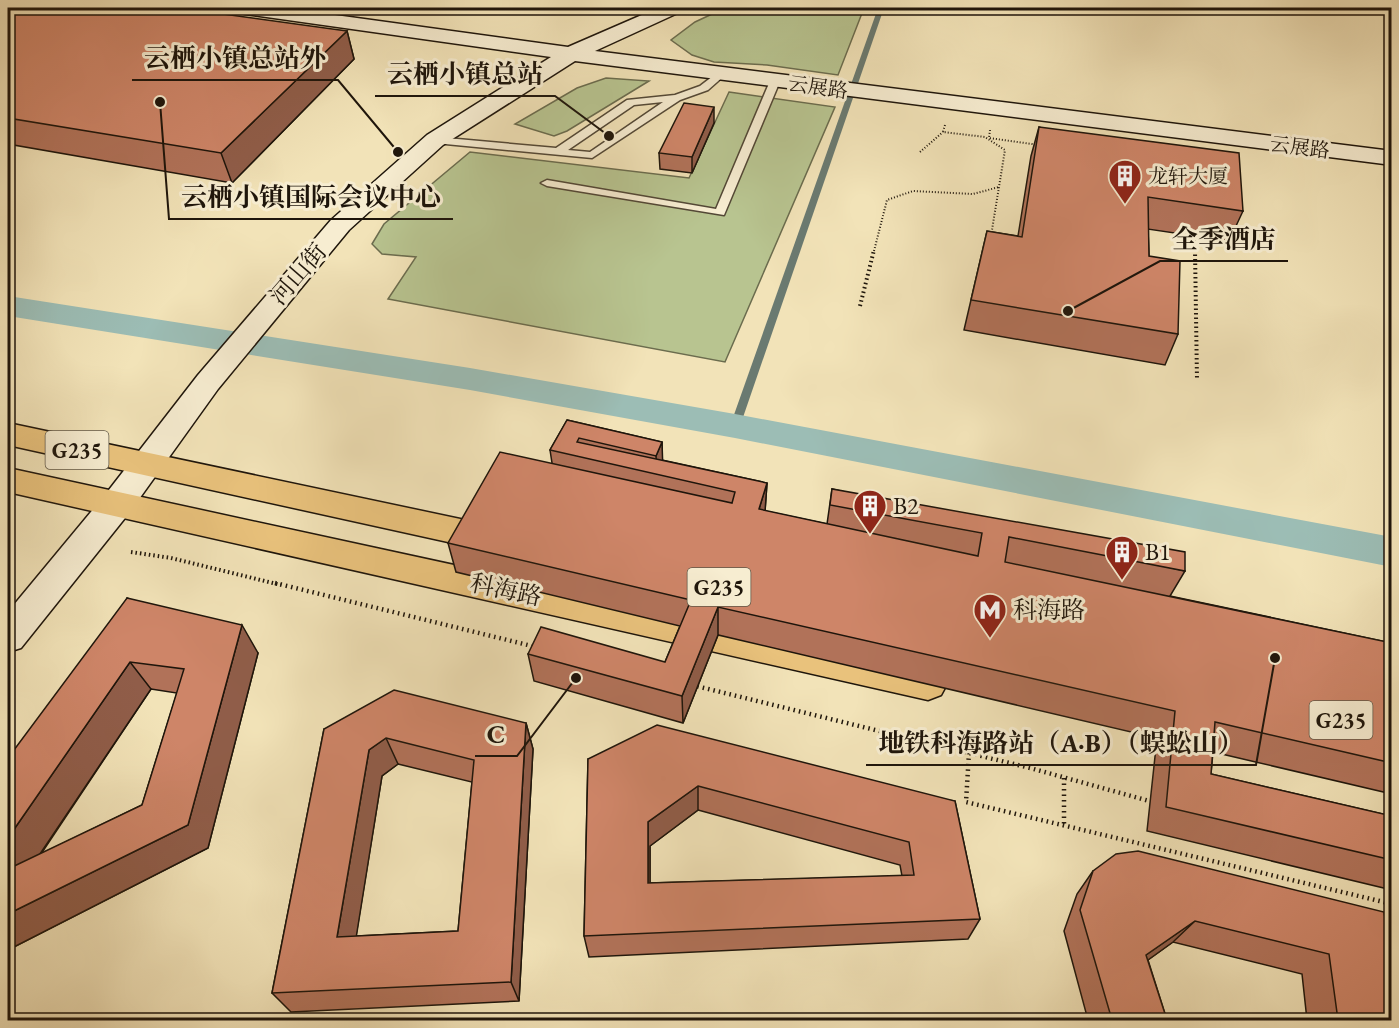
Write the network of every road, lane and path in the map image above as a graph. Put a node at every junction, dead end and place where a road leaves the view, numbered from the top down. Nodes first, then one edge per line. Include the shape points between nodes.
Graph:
1 (245, 8) edge
2 (514, 8) edge
3 (673, 8) edge
4 (543, 11) dead end
5 (573, 53) junction
6 (720, 75) junction
7 (775, 81) junction
8 (676, 98) junction
9 (943, 132) dead end
10 (990, 133) dead end
11 (988, 138) junction
12 (435, 140) junction
13 (1046, 146) edge
14 (920, 152) dead end
15 (556, 153) junction
16 (1392, 158) edge
17 (546, 183) dead end
18 (999, 187) junction
19 (1195, 226) edge
20 (989, 246) edge
21 (860, 306) dead end
22 (1197, 380) dead end
23 (8, 434) edge
24 (147, 465) junction
25 (8, 480) edge
26 (117, 504) junction
27 (531, 547) edge
28 (131, 552) dead end
29 (8, 637) edge
30 (541, 648) edge
31 (680, 682) edge
32 (957, 690) edge
33 (969, 753) junction
34 (1064, 778) junction
35 (1166, 804) edge
36 (1064, 826) junction
37 (1392, 904) edge

1 - 5 street, 云展路
2 - 4 lane
3 - 5 street, 河山街
5 - 6 street, 云展路
5 - 12 street, 河山街
6 - 7 street, 云展路
6 - 8 lane via 704,88
7 - 16 street, 云展路
7 - 17 lane via 720,213
8 - 15 lane via 631,102
8 - 15 lane via 592,155
9 - 14 path
10 - 11 path
11 - 13 path
11 - 18 path via 1005,150
12 - 15 lane
12 - 24 street, 河山街 via 340,225 208,382
18 - 20 path
18 - 21 path via 973,194 913,191 887,200
19 - 22 path
23 - 24 highway, 科海路 / G235
24 - 26 street, 河山街
24 - 27 highway, 科海路 / G235
25 - 26 highway, 科海路 / G235
26 - 29 street, 河山街
26 - 32 highway, 科海路 / G235
28 - 30 path via 171,558
31 - 33 path
33 - 34 path
33 - 36 path via 966,802
34 - 35 path
34 - 36 path
36 - 37 path

